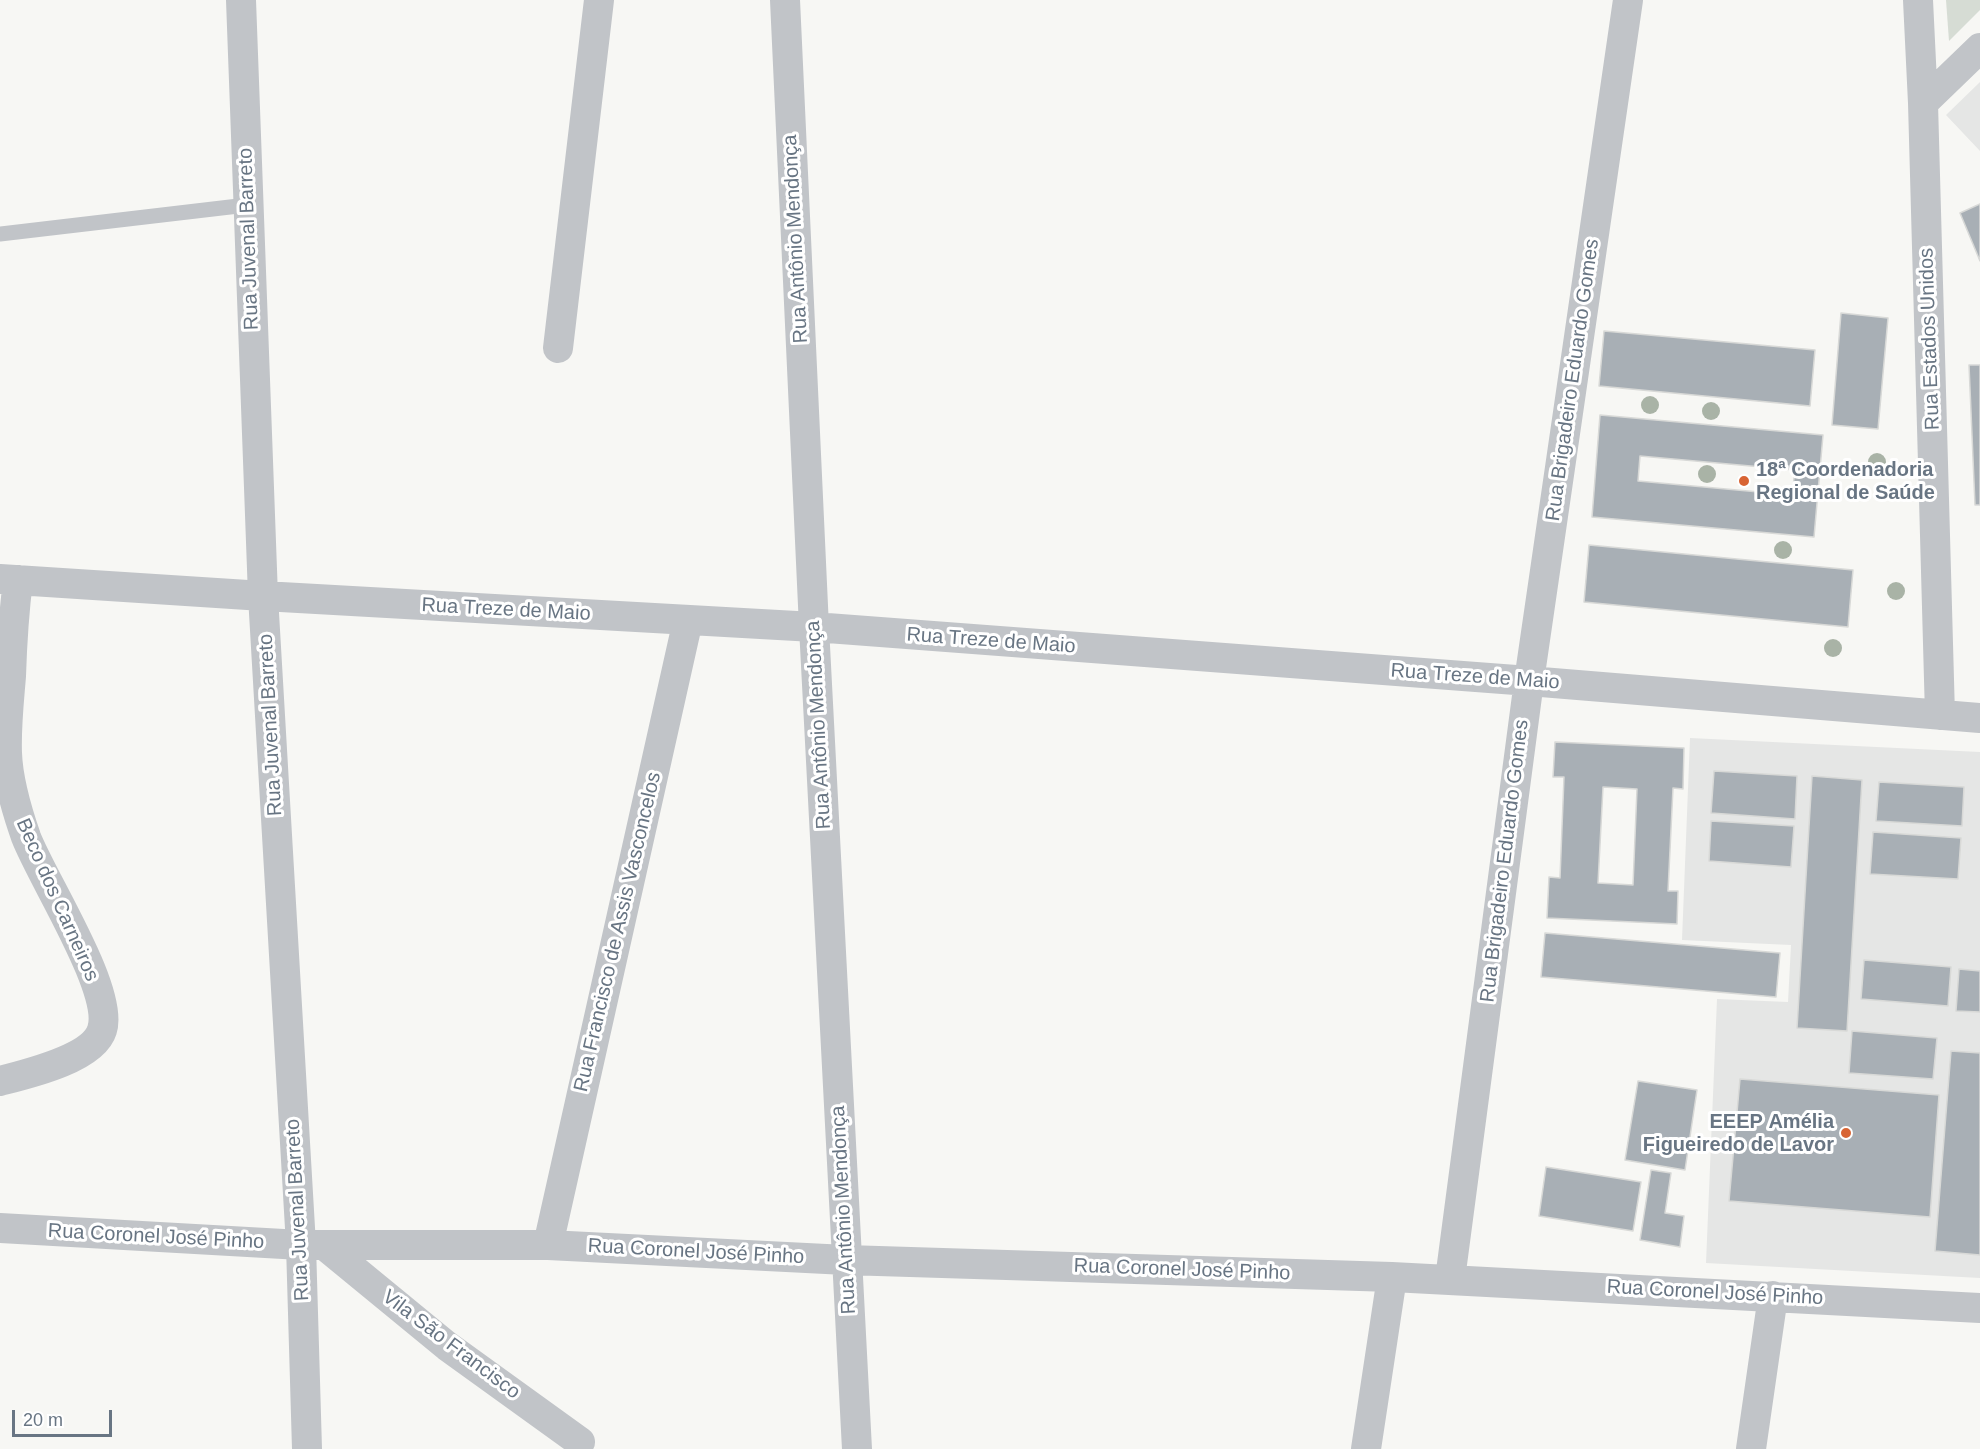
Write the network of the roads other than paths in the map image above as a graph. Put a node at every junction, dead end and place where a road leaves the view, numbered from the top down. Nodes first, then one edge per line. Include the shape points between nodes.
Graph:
1 (241, 0) edge
2 (599, 0) edge
3 (785, 0) edge
4 (1628, 0) edge
5 (1918, 0) edge
6 (1980, 48) edge
7 (1923, 103) junction
8 (248, 205) junction
9 (0, 234) edge
10 (558, 348) dead end
11 (9, 579) edge
12 (263, 596) junction
13 (688, 620) junction
14 (814, 627) junction
15 (1529, 681) junction
16 (1940, 715) junction
17 (1980, 718) edge
18 (0, 1081) edge
19 (0, 1228) edge
20 (312, 1245) junction
21 (548, 1245) junction
22 (846, 1260) junction
23 (1392, 1277) junction
24 (1450, 1279) junction
25 (1773, 1296) junction
26 (1980, 1308) edge
27 (580, 1442) dead end
28 (308, 1449) edge
29 (857, 1449) edge
30 (1366, 1449) edge
31 (1750, 1449) edge

1 - 8 street, Rua Juvenal Barreto
2 - 10 street
3 - 14 street, Rua Antônio Mendonça
4 - 15 street, Rua Brigadeiro Eduardo Gomes
5 - 7 street, Rua Estados Unidos
6 - 7 street
7 - 16 street, Rua Estados Unidos
8 - 9 lane
8 - 12 street, Rua Juvenal Barreto
11 - 12 street, Rua Treze de Maio
11 - 18 street, Beco dos Carneiros via 7,754 15,803 27,840 88,965 104,1021 95,1044 81,1053
12 - 13 street, Rua Treze de Maio
12 - 20 street, Rua Juvenal Barreto
13 - 14 street, Rua Treze de Maio
13 - 21 street, Rua Francisco de Assis Vasconcelos
14 - 15 street, Rua Treze de Maio
14 - 22 street, Rua Antônio Mendonça
15 - 16 street, Rua Treze de Maio
15 - 24 street, Rua Brigadeiro Eduardo Gomes
16 - 17 street, Rua Treze de Maio
19 - 20 street, Rua Coronel José Pinho
20 - 21 street, Rua Coronel José Pinho
20 - 27 street, Vila São Francisco
20 - 28 street, Rua Juvenal Barreto
21 - 22 street, Rua Coronel José Pinho
22 - 23 street, Rua Coronel José Pinho
22 - 29 street, Rua Antônio Mendonça
23 - 24 street
23 - 30 street
24 - 25 street, Rua Coronel José Pinho
25 - 26 street, Rua Coronel José Pinho
25 - 31 street

